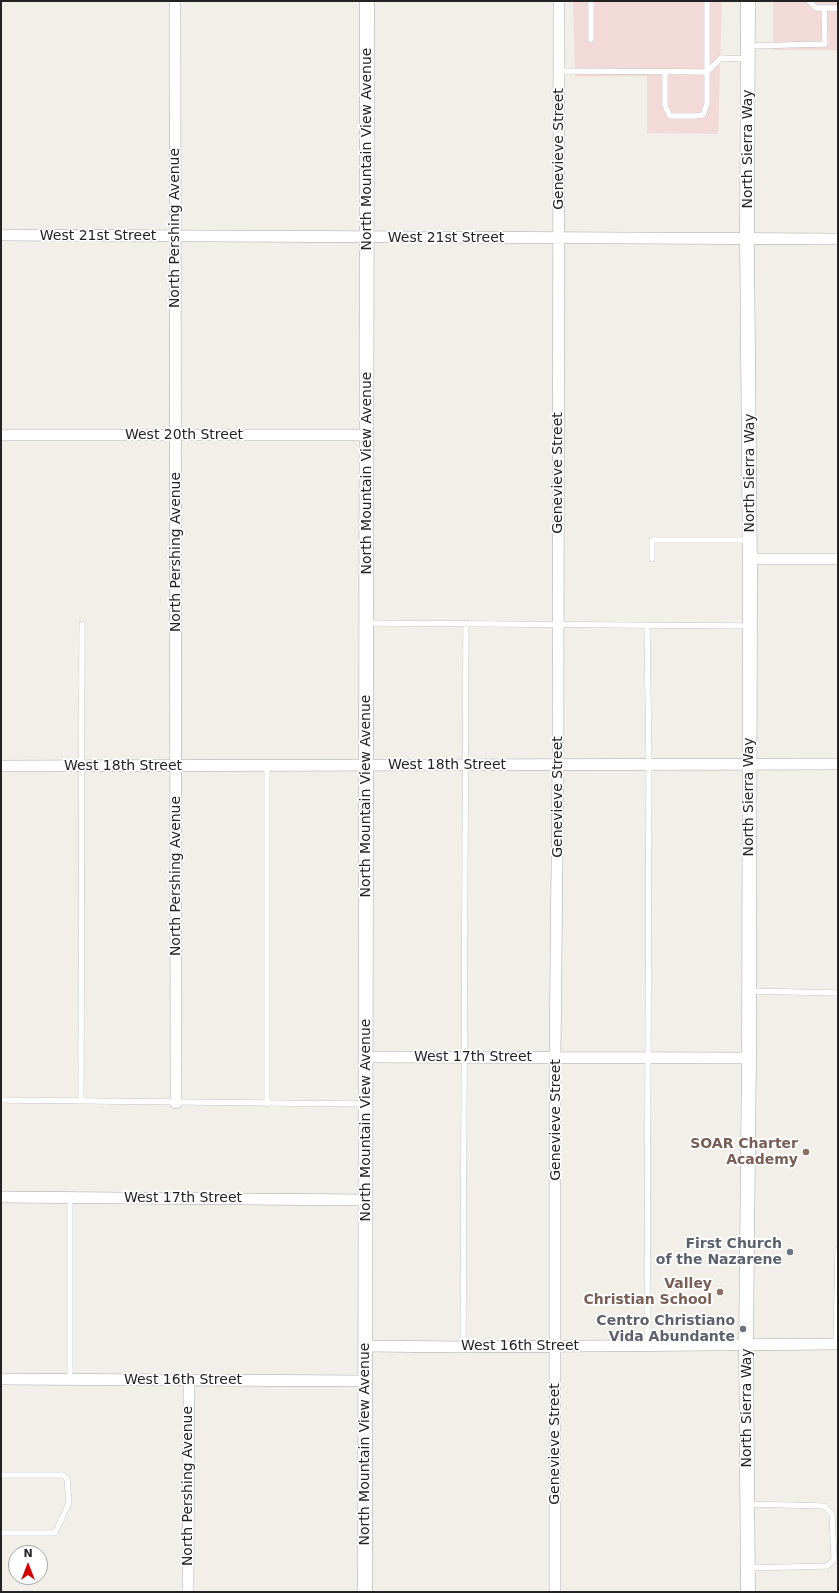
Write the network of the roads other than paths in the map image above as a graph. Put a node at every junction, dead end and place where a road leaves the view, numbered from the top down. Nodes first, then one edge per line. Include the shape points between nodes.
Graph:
1 (175, 1) edge
2 (367, 1) edge
3 (559, 1) edge
4 (591, 1) edge
5 (707, 1) edge
6 (748, 1) edge
7 (809, 1) edge
8 (824, 8) junction
9 (838, 8) edge
10 (591, 40) dead end
11 (748, 52) junction
12 (559, 71) junction
13 (665, 72) junction
14 (707, 72) junction
15 (1, 235) edge
16 (175, 236) junction
17 (367, 238) junction
18 (558, 238) junction
19 (748, 240) junction
20 (838, 240) edge
21 (1, 435) edge
22 (176, 435) junction
23 (367, 435) junction
24 (750, 540) junction
25 (652, 559) dead end
26 (750, 559) junction
27 (838, 560) edge
28 (366, 623) junction
29 (466, 623) junction
30 (82, 624) dead end
31 (558, 624) junction
32 (647, 624) junction
33 (750, 626) junction
34 (649, 764) junction
35 (749, 764) junction
36 (838, 764) edge
37 (266, 765) junction
38 (366, 765) junction
39 (466, 765) junction
40 (558, 765) junction
41 (1, 766) edge
42 (82, 766) junction
43 (176, 766) junction
44 (749, 991) junction
45 (838, 992) edge
46 (366, 1057) junction
47 (464, 1057) junction
48 (556, 1058) junction
49 (649, 1058) junction
50 (749, 1058) junction
51 (1, 1100) edge
52 (81, 1101) junction
53 (176, 1103) junction
54 (267, 1104) junction
55 (366, 1104) junction
56 (1, 1197) edge
57 (70, 1197) junction
58 (366, 1200) junction
59 (838, 1249) edge
60 (837, 1344) edge
61 (648, 1345) junction
62 (746, 1345) junction
63 (366, 1346) junction
64 (556, 1346) junction
65 (463, 1347) junction
66 (1, 1379) edge
67 (70, 1379) junction
68 (189, 1380) junction
69 (366, 1381) junction
70 (1, 1475) edge
71 (747, 1504) junction
72 (1, 1533) edge
73 (748, 1568) junction
74 (188, 1592) edge
75 (365, 1592) edge
76 (555, 1592) edge
77 (748, 1592) edge

1 - 16 street, North Pershing Avenue
2 - 17 street, North Mountain View Avenue
3 - 12 street, Genevieve Street
4 - 10 lane
5 - 14 lane
6 - 11 street, North Sierra Way
7 - 8 lane via 816,8
8 - 9 lane
8 - 11 lane via 825,44
11 - 14 lane via 721,58
11 - 19 street, North Sierra Way
12 - 13 lane
12 - 18 street, Genevieve Street
13 - 14 lane
13 - 14 lane via 665,106 670,116 703,115 707,104
15 - 16 street, West 21st Street
16 - 17 street, West 21st Street
16 - 22 street, North Pershing Avenue
17 - 18 street, West 21st Street
17 - 23 street, North Mountain View Avenue
18 - 19 street, West 21st Street
18 - 31 street, Genevieve Street
19 - 20 street, West 21st Street
19 - 24 street, North Sierra Way
21 - 22 street, West 20th Street
22 - 23 street, West 20th Street
22 - 43 street, North Pershing Avenue
23 - 28 street, North Mountain View Avenue
24 - 25 lane via 652,540
24 - 26 street, North Sierra Way
26 - 27 street
26 - 33 street, North Sierra Way
28 - 29 lane
28 - 38 street, North Mountain View Avenue
29 - 31 lane
29 - 39 lane
30 - 42 lane
31 - 32 lane
31 - 40 street, Genevieve Street
32 - 33 lane
32 - 34 lane
33 - 35 street, North Sierra Way
34 - 35 street, West 18th Street
34 - 40 street, West 18th Street
34 - 49 lane
35 - 36 street, West 18th Street
35 - 44 street, North Sierra Way
37 - 38 street, West 18th Street
37 - 43 street, West 18th Street
37 - 54 lane
38 - 39 street, West 18th Street
38 - 46 street, North Mountain View Avenue
39 - 40 street, West 18th Street
39 - 47 lane
40 - 48 street, Genevieve Street
41 - 42 street, West 18th Street
42 - 43 street, West 18th Street
42 - 52 lane
43 - 53 street, North Pershing Avenue
44 - 45 lane
44 - 50 street, North Sierra Way
46 - 47 street, West 17th Street
46 - 55 street, North Mountain View Avenue
47 - 48 street, West 17th Street
47 - 65 lane
48 - 49 street, West 17th Street
48 - 64 street, Genevieve Street
49 - 50 street, West 17th Street
49 - 61 lane
50 - 62 street, North Sierra Way
51 - 52 lane
52 - 53 lane
53 - 54 lane
54 - 55 lane
55 - 58 street, North Mountain View Avenue
56 - 57 street, West 17th Street
57 - 58 street, West 17th Street
57 - 67 lane
58 - 63 street, North Mountain View Avenue
59 - 60 lane
60 - 62 street, West 16th Street
61 - 62 street, West 16th Street
61 - 64 street, West 16th Street
62 - 71 street, North Sierra Way
63 - 65 street, West 16th Street
63 - 69 street, North Mountain View Avenue
64 - 65 street, West 16th Street
64 - 76 street, Genevieve Street
66 - 67 street, West 16th Street
67 - 68 street, West 16th Street
68 - 69 street, West 16th Street
68 - 74 street, North Pershing Avenue
69 - 75 street, North Mountain View Avenue
70 - 72 lane via 62,1475 67,1479 69,1504 54,1533
71 - 73 street, North Sierra Way
71 - 73 lane via 824,1506 832,1514 834,1560 827,1566
73 - 77 street, North Sierra Way

